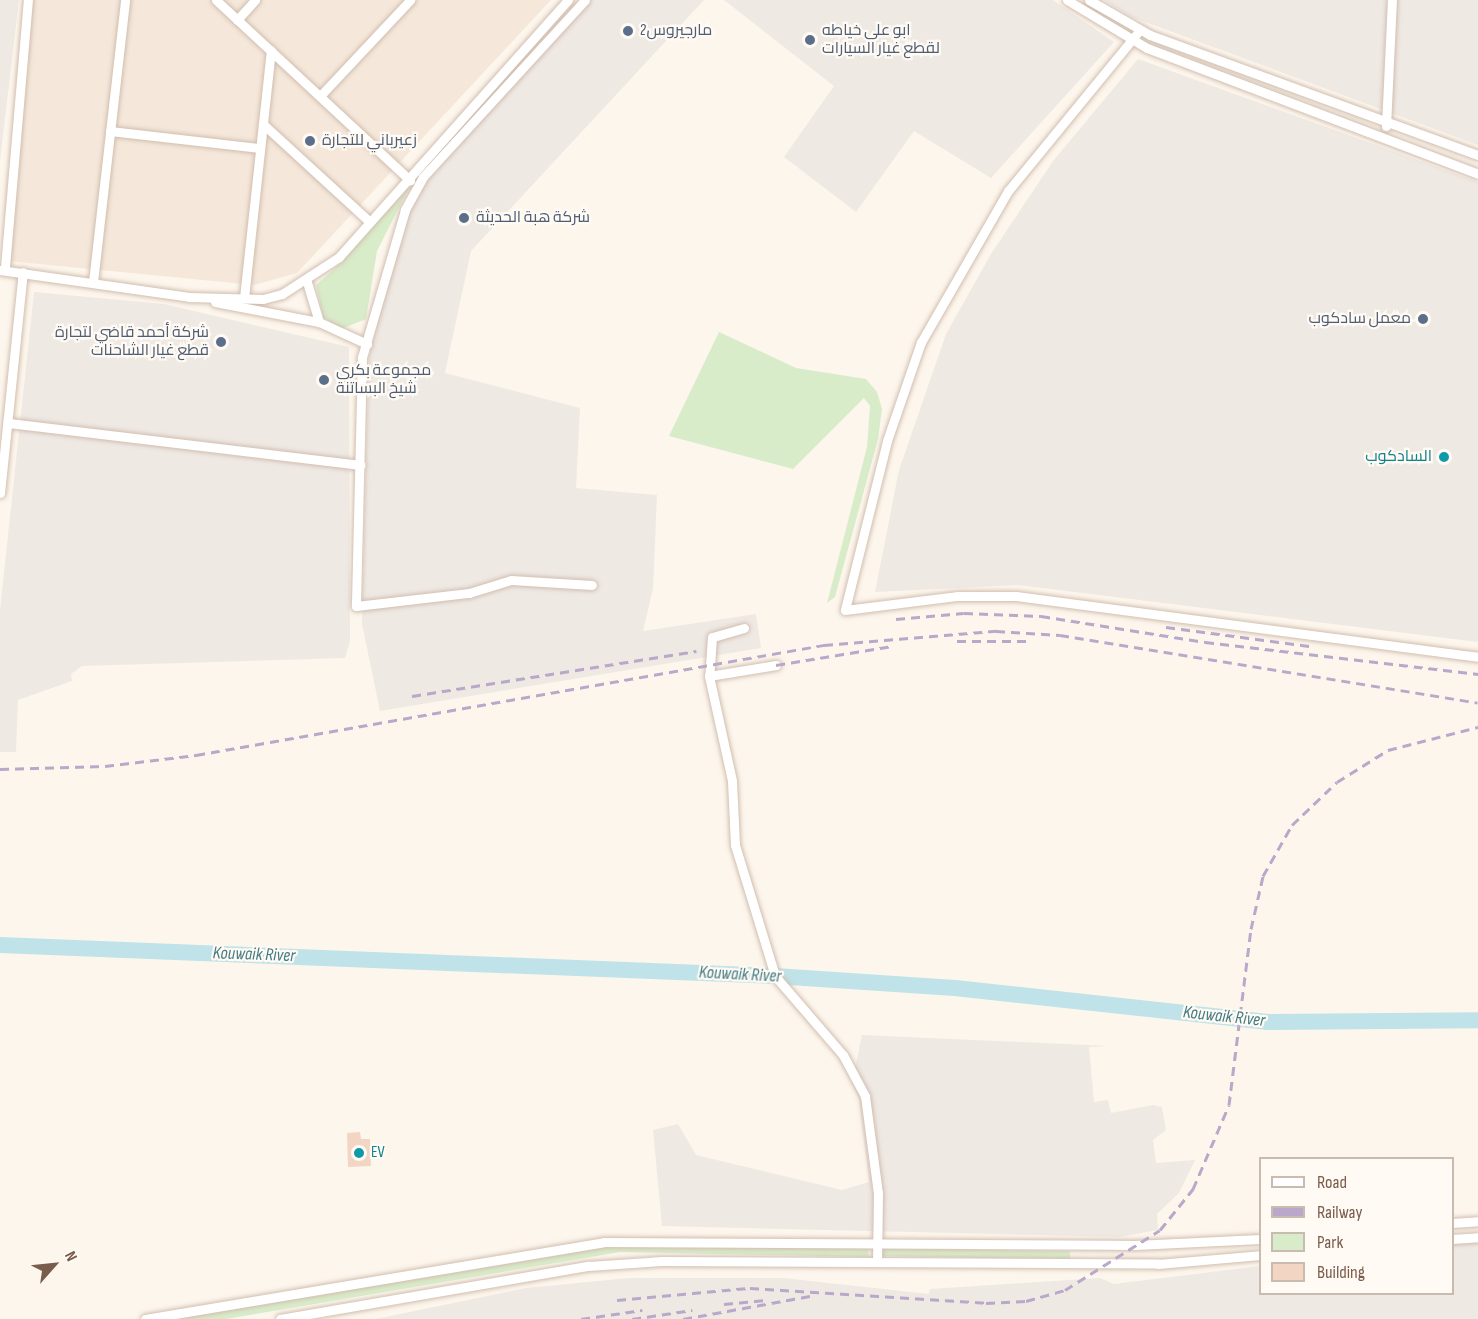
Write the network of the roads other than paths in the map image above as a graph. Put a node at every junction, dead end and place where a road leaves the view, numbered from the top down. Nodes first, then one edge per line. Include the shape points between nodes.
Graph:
1 (28, 0) edge
2 (125, 0) edge
3 (216, 0) edge
4 (255, 0) edge
5 (410, 0) edge
6 (568, 0) edge
7 (585, 0) edge
8 (1067, 0) edge
9 (1089, 0) edge
10 (1392, 0) edge
11 (237, 20) junction
12 (1139, 31) junction
13 (1131, 41) junction
14 (271, 50) junction
15 (1274, 82) junction
16 (1270, 94) junction
17 (320, 96) junction
18 (1386, 123) junction
19 (262, 124) junction
20 (110, 130) junction
21 (1384, 137) junction
22 (260, 148) junction
23 (1478, 155) edge
24 (1478, 174) edge
25 (407, 176) junction
26 (416, 186) junction
27 (369, 221) junction
28 (2, 267) edge
29 (23, 272) junction
30 (93, 282) junction
31 (307, 282) junction
32 (189, 297) junction
33 (244, 298) junction
34 (319, 322) junction
35 (367, 344) junction
36 (9, 423) junction
37 (360, 465) junction
38 (0, 493) edge
39 (592, 585) dead end
40 (744, 628) dead end
41 (1478, 657) edge
42 (776, 665) dead end
43 (709, 676) junction
44 (1478, 1221) edge
45 (1454, 1223) edge
46 (1478, 1237) edge
47 (1259, 1239) edge
48 (1454, 1239) edge
49 (877, 1243) junction
50 (1259, 1255) edge
51 (877, 1262) junction
52 (145, 1319) edge
53 (280, 1319) edge

1 - 28 street
2 - 20 street
3 - 11 street
4 - 11 street
5 - 17 street
6 - 25 street
7 - 26 street
8 - 13 street
9 - 12 street
10 - 18 street
11 - 14 street
12 - 13 street
12 - 15 street
13 - 16 street
13 - 41 street via 1008,191 921,342 887,441 845,610 958,596 1016,596
14 - 17 street
14 - 19 street
15 - 16 street
15 - 18 street
16 - 21 street
17 - 25 street
18 - 21 street
18 - 23 street
19 - 22 street
19 - 27 street
20 - 22 street
20 - 30 street
21 - 24 street
22 - 33 street
25 - 26 street
25 - 27 street
26 - 35 street via 405,210
27 - 31 street via 339,257
28 - 29 street
29 - 30 street
29 - 36 street
30 - 32 street
31 - 33 street via 273,296
31 - 34 street
32 - 33 street
32 - 34 street
34 - 35 street
35 - 37 street via 362,357
36 - 37 street
36 - 38 street
37 - 39 street via 356,606 469,593 511,580
40 - 43 street via 712,637
42 - 43 street
43 - 49 street via 732,781 735,845 775,976 843,1055 865,1096 878,1193
44 - 45 street
46 - 48 street
47 - 49 street via 1135,1245
49 - 51 street
49 - 52 street via 604,1242
50 - 51 street via 1158,1264
51 - 53 street via 662,1261 588,1266

